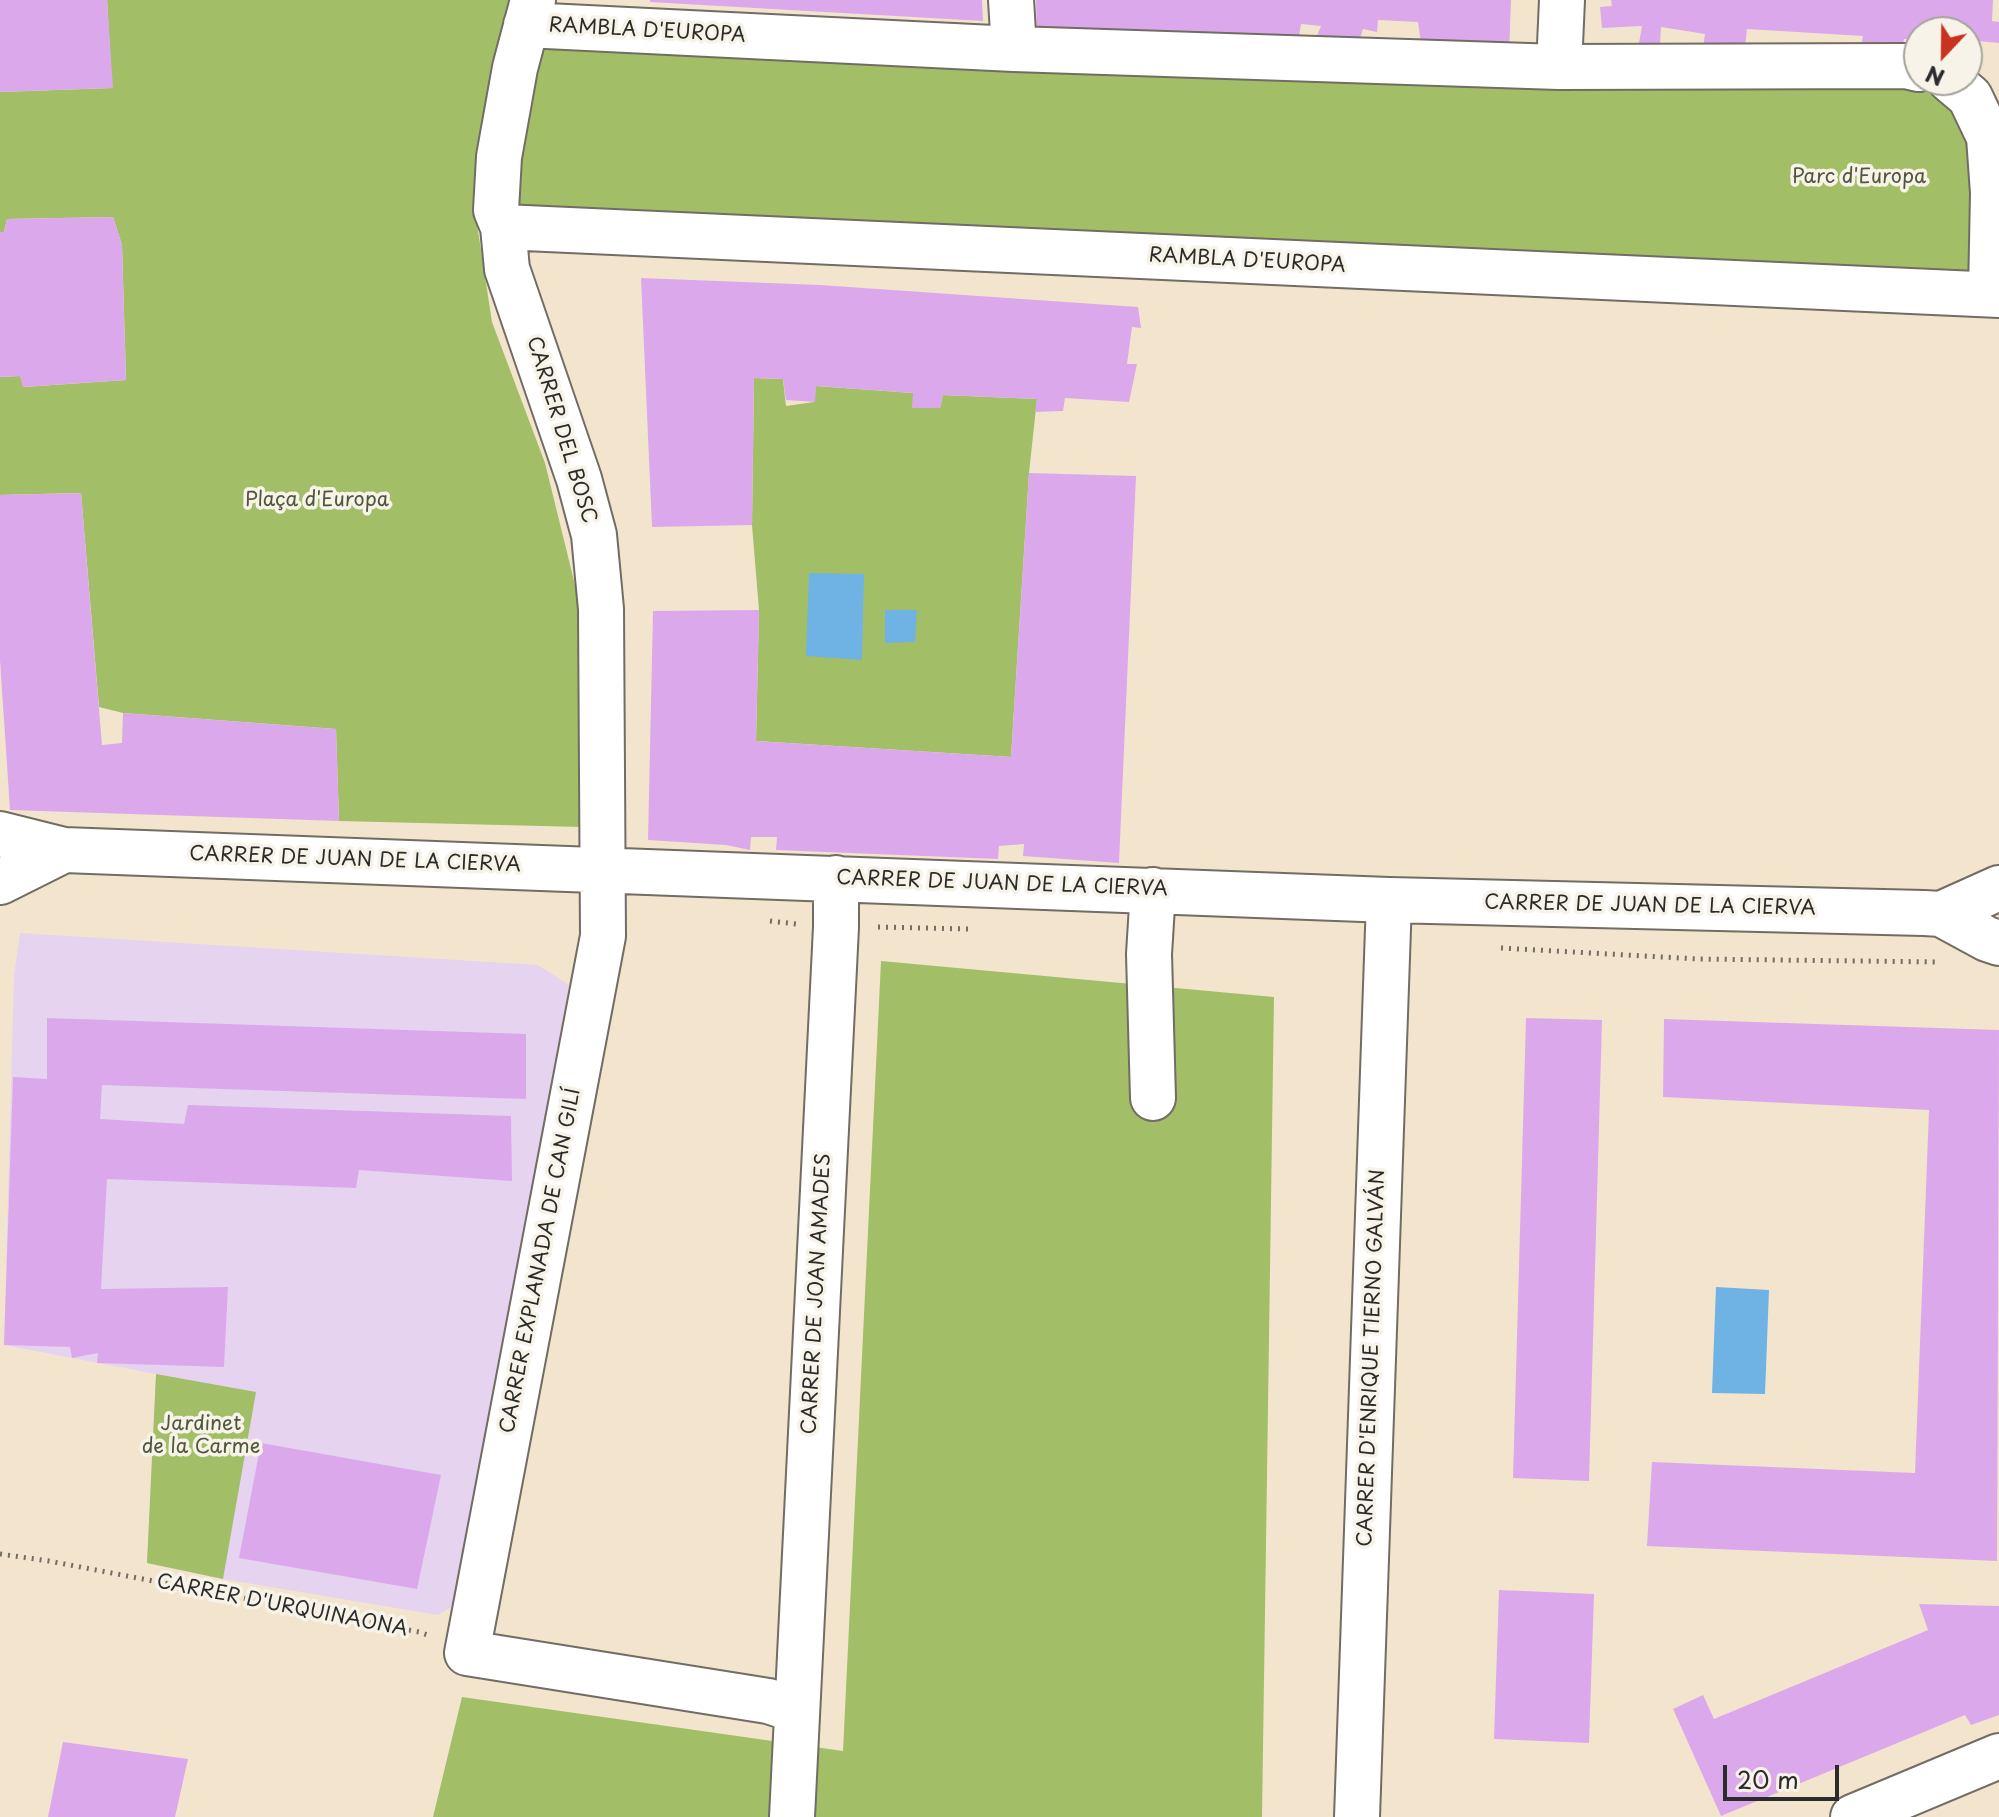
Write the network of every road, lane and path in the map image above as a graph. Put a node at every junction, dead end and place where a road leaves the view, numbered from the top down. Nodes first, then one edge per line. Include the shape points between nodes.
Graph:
1 (1011, 0) edge
2 (1562, 0) edge
3 (529, 12) edge
4 (1014, 49) junction
5 (1903, 66) edge
6 (1559, 67) junction
7 (1969, 96) edge
8 (503, 227) junction
9 (1995, 295) edge
10 (0, 834) edge
11 (64, 850) junction
12 (604, 869) junction
13 (836, 878) junction
14 (0, 882) edge
15 (1999, 888) edge
16 (1153, 890) junction
17 (1389, 900) junction
18 (1941, 914) junction
19 (1999, 943) edge
20 (1486, 947) dead end
21 (1938, 962) dead end
22 (1153, 1098) dead end
23 (0, 1554) edge
24 (467, 1653) junction
25 (796, 1710) junction
26 (1999, 1756) edge
27 (792, 1817) edge
28 (1357, 1817) edge
29 (1853, 1817) edge

1 - 4 street
2 - 6 street
3 - 4 street, RAMBLA D'EUROPA
3 - 8 street, CARRER DEL BOSC via 499,157 496,210
4 - 6 street, RAMBLA D'EUROPA
5 - 6 street, RAMBLA D'EUROPA
7 - 9 street, RAMBLA D'EUROPA via 1989,137
8 - 9 street, RAMBLA D'EUROPA
8 - 12 street, CARRER DEL BOSC via 507,269 594,535 601,609
10 - 11 street, CARRER DE JUAN DE LA CIERVA
11 - 12 street, CARRER DE JUAN DE LA CIERVA
11 - 14 street, CARRER DE JUAN DE LA CIERVA
12 - 13 street, CARRER DE JUAN DE LA CIERVA
12 - 24 street, CARRER EXPLANADA DE CAN GILÍ via 603,936
13 - 16 street, CARRER DE JUAN DE LA CIERVA
13 - 25 street, CARRER DE JOAN AMADES
15 - 18 street, CARRER DE JUAN DE LA CIERVA
16 - 17 street, CARRER DE JUAN DE LA CIERVA
16 - 22 street
17 - 18 street, CARRER DE JUAN DE LA CIERVA
17 - 28 street, CARRER D'ENRIQUE TIERNO GALVÁN
18 - 19 street, CARRER DE JUAN DE LA CIERVA
20 - 21 path via 1698,959
23 - 24 path, CARRER D'URQUINAONA via 419,1632
24 - 25 street via 768,1701
25 - 27 street, CARRER DE JOAN AMADES
26 - 29 street

